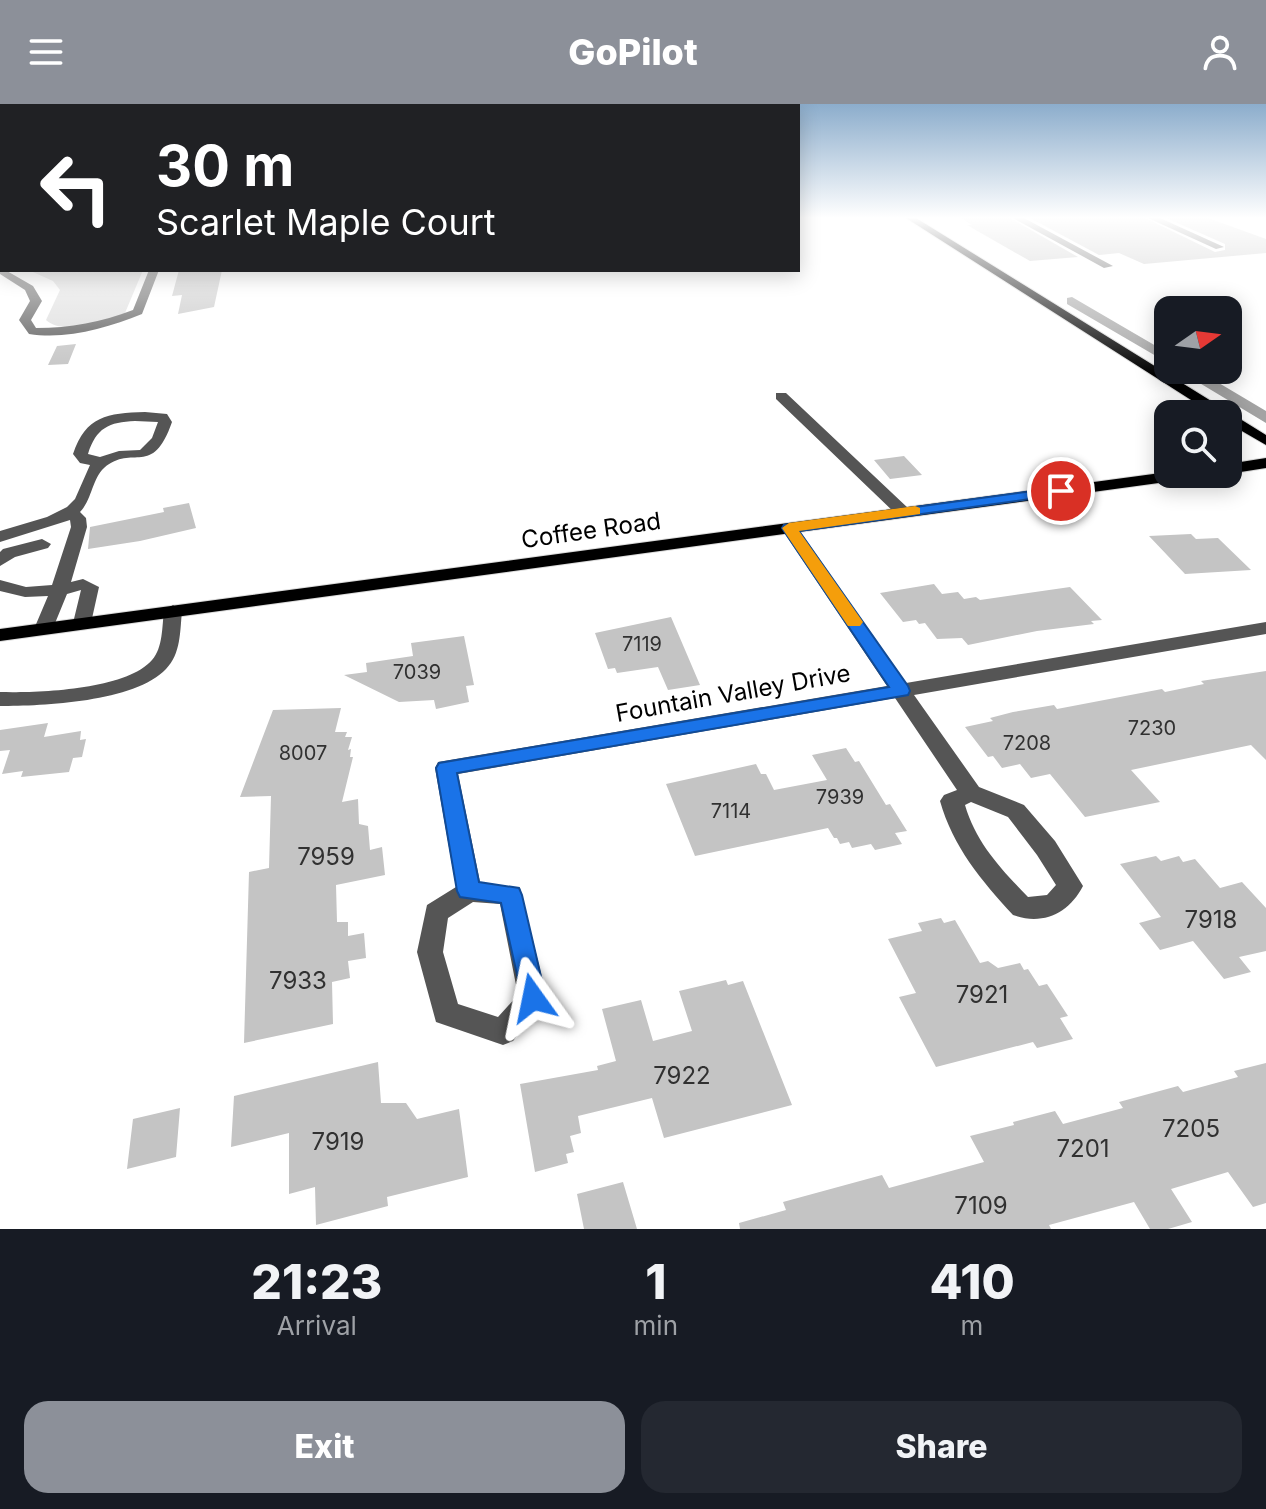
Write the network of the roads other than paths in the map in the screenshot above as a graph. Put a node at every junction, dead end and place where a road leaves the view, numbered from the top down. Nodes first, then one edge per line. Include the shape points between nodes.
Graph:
1 (994, 270) edge
2 (9, 272) edge
3 (153, 272) edge
4 (781, 396) dead end
5 (1200, 400) edge
6 (1242, 426) edge
7 (1266, 441) edge
8 (101, 462) junction
9 (1266, 463) edge
10 (1242, 467) edge
11 (1154, 479) edge
12 (903, 512) junction
13 (69, 513) junction
14 (789, 528) junction
15 (0, 537) edge
16 (42, 544) dead end
17 (0, 561) edge
18 (0, 585) edge
19 (59, 590) junction
20 (173, 611) junction
21 (82, 623) junction
22 (1266, 628) edge
23 (44, 629) junction
24 (0, 635) edge
25 (901, 691) junction
26 (0, 699) edge
27 (971, 793) junction
28 (469, 891) junction

1 - 5 main road
2 - 3 street via 36,301 25,320 33,331 68,333 138,312
4 - 12 street
6 - 7 main road
8 - 8 street via 152,450 159,443 162,417 96,425 80,454
8 - 13 street via 81,502
9 - 10 main road
11 - 12 main road, Coffee Road
12 - 14 main road, Coffee Road
13 - 15 street
13 - 19 street via 78,518 79,527
14 - 20 main road, Coffee Road
14 - 25 street
16 - 17 street via 9,553
18 - 19 street via 25,592
19 - 21 street via 90,587
19 - 23 street
20 - 21 main road, Coffee Road
20 - 26 street via 166,652 150,673 107,687
21 - 23 main road, Coffee Road
22 - 25 street, Fountain Valley Drive
23 - 24 main road, Coffee Road
25 - 27 street
25 - 28 street, Fountain Valley Drive via 446,768
27 - 27 street via 1016,811 1046,848 1070,886 1054,905 1022,908 984,867 958,827 952,801
28 - 28 street via 511,895 533,998 503,1032 446,1013 430,952 436,913

